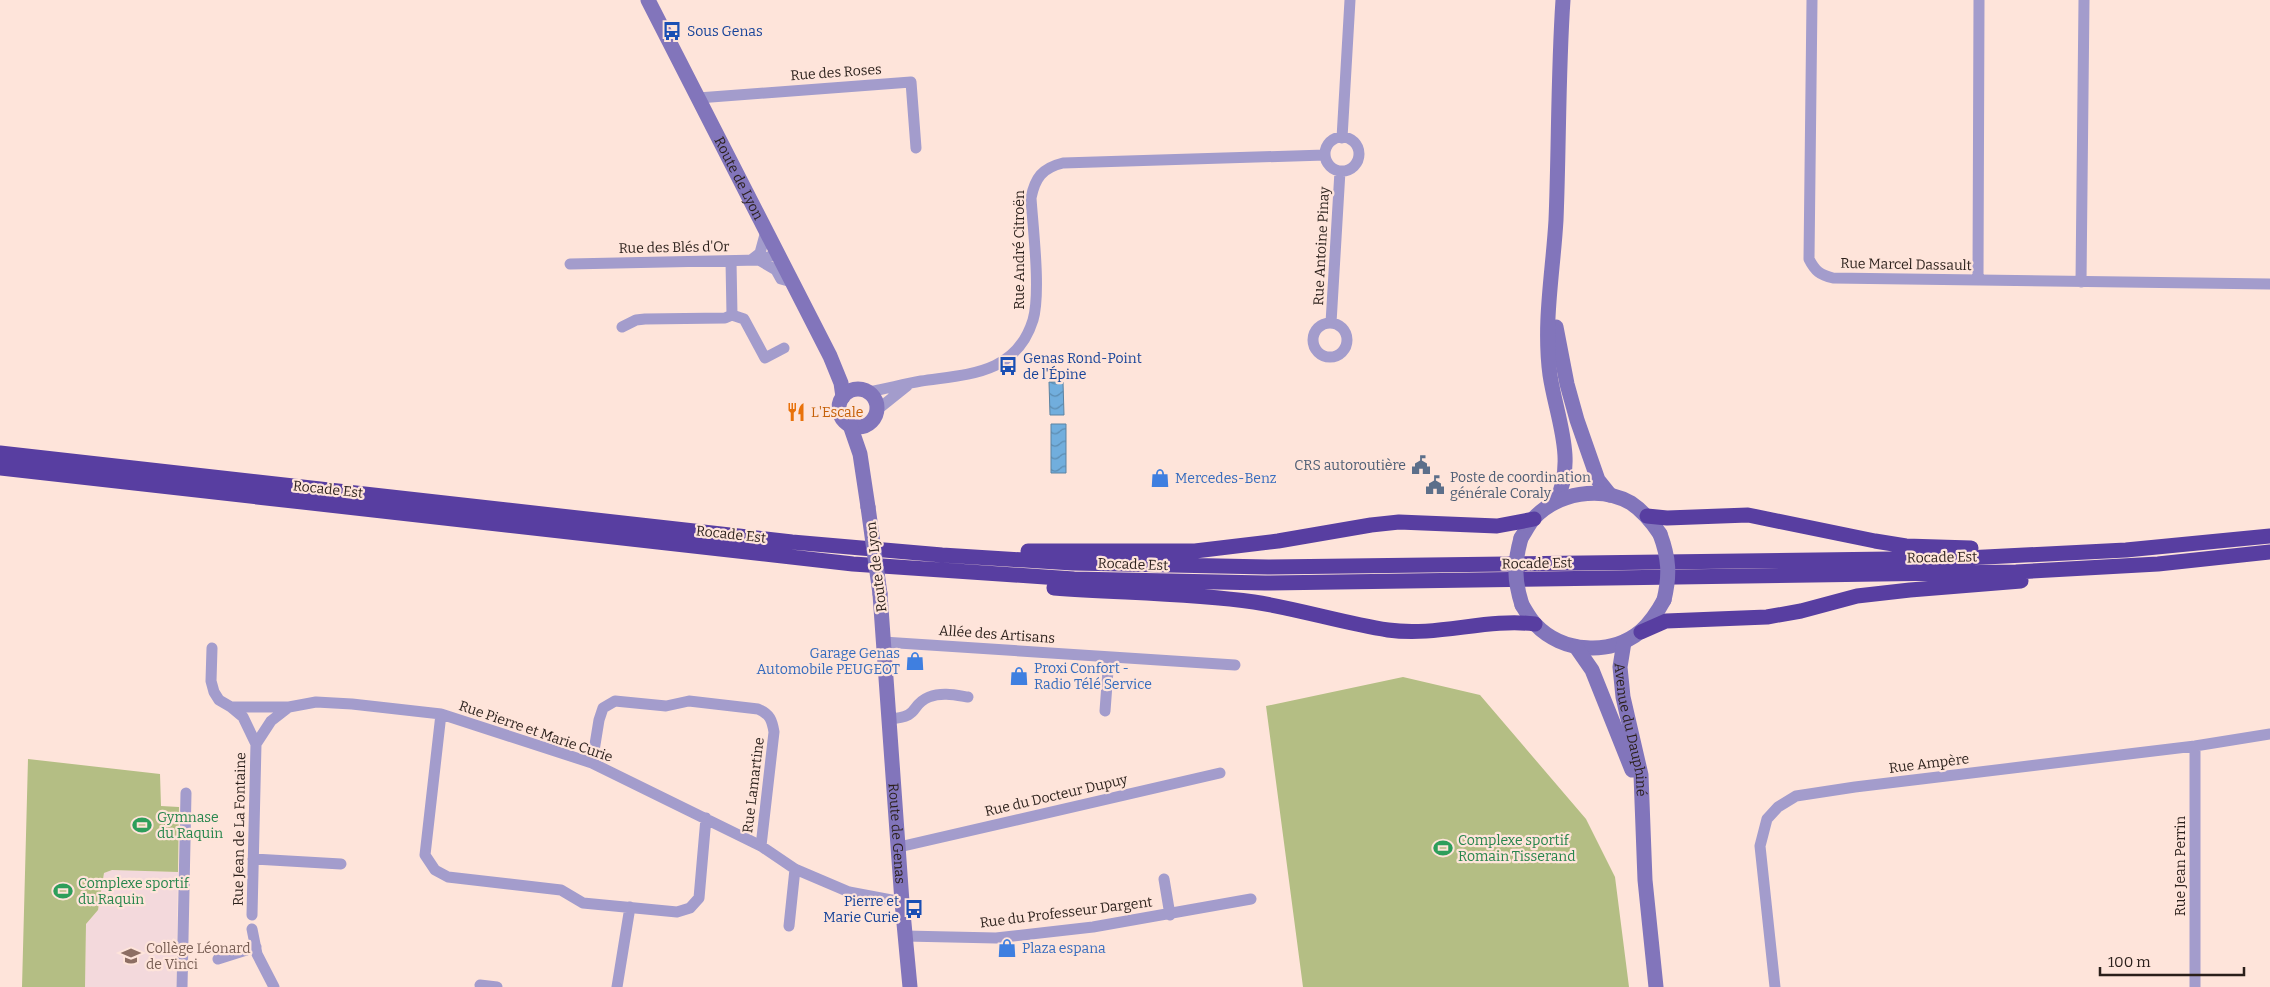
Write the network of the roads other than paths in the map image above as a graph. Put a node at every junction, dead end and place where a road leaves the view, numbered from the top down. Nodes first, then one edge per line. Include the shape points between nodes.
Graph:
1 (648, 0) edge
2 (1350, 0) edge
3 (1563, 0) edge
4 (1812, 0) edge
5 (1979, 0) edge
6 (2084, 0) edge
7 (698, 98) junction
8 (1342, 138) junction
9 (916, 148) dead end
10 (1325, 156) junction
11 (1340, 171) junction
12 (766, 231) junction
13 (778, 254) junction
14 (755, 260) junction
15 (731, 261) junction
16 (570, 264) dead end
17 (1552, 278) junction
18 (1978, 280) junction
19 (792, 282) junction
20 (2081, 282) junction
21 (2270, 284) edge
22 (732, 315) junction
23 (1331, 323) dead end
24 (622, 327) dead end
25 (784, 348) dead end
26 (830, 356) junction
27 (913, 382) junction
28 (864, 391) junction
29 (843, 397) junction
30 (874, 416) junction
31 (850, 425) junction
32 (0, 453) edge
33 (860, 454) junction
34 (0, 468) edge
35 (1610, 495) junction
36 (1556, 501) junction
37 (1647, 516) junction
38 (1534, 519) junction
39 (2270, 536) edge
40 (2270, 552) edge
41 (2038, 555) junction
42 (942, 556) junction
43 (2083, 569) junction
44 (966, 573) junction
45 (1535, 624) junction
46 (1640, 632) junction
47 (884, 642) junction
48 (1624, 642) junction
49 (1576, 647) junction
50 (212, 648) dead end
51 (1109, 657) junction
52 (1235, 665) dead end
53 (887, 680) joint
54 (968, 697) dead end
55 (231, 707) junction
56 (289, 707) junction
57 (1104, 711) dead end
58 (440, 714) junction
59 (889, 718) junction
60 (2270, 734) edge
61 (256, 744) junction
62 (2195, 746) junction
63 (592, 763) junction
64 (1220, 773) dead end
65 (186, 793) dead end
66 (706, 818) junction
67 (1643, 818) junction
68 (761, 846) junction
69 (899, 847) junction
70 (253, 860) junction
71 (341, 864) dead end
72 (796, 869) junction
73 (1164, 878) dead end
74 (1251, 899) dead end
75 (902, 902) junction
76 (630, 907) junction
77 (252, 915) dead end
78 (1170, 915) junction
79 (789, 926) dead end
80 (252, 929) dead end
81 (905, 936) junction
82 (256, 947) junction
83 (218, 959) dead end
84 (480, 984) dead end
85 (182, 987) edge
86 (274, 987) edge
87 (497, 987) edge
88 (617, 987) edge
89 (910, 987) edge
90 (1656, 987) edge
91 (1775, 987) edge
92 (2195, 987) edge

1 - 7 main road, Route de Lyon
2 - 8 street
3 - 17 main road
4 - 18 street, Rue Marcel Dassault via 1809,259 1814,270 1833,278
5 - 18 street
6 - 20 street
7 - 9 street, Rue des Roses via 911,82
7 - 12 main road, Route de Lyon
8 - 10 street via 1328,145
8 - 11 street via 1355,144 1359,156 1353,167
10 - 11 street via 1328,165
10 - 27 street, Rue André Citroën via 1063,163 1051,166 1038,177 1033,190 1036,297 1033,319 1026,336 1006,359 988,368 973,374
11 - 23 street, Rue Antoine Pinay
12 - 13 main road, Route de Lyon
12 - 14 street
13 - 14 street, Rue des Blés d'Or
13 - 19 main road, Route de Lyon
14 - 15 street, Rue des Blés d'Or
14 - 19 street via 776,270 781,279
15 - 16 street, Rue des Blés d'Or
15 - 22 street
17 - 35 main road via 1556,334 1567,384 1598,480
17 - 36 main road via 1547,316 1550,375 1563,435 1565,473
18 - 20 street, Rue Marcel Dassault
19 - 26 main road, Route de Lyon
20 - 21 street, Rue Marcel Dassault
22 - 24 street via 725,318 636,320
22 - 25 street via 744,319 765,358
26 - 28 main road, Route de Lyon
26 - 29 main road, Route de Lyon via 841,382
27 - 28 street, Rue André Citroën
27 - 30 street
28 - 29 main road via 851,391
28 - 30 main road via 875,399
29 - 31 main road via 840,412
30 - 31 main road via 862,426
30 - 33 main road, Route de Lyon
31 - 33 main road, Route de Lyon
32 - 42 highway, Rocade Est
33 - 47 main road, Route de Lyon, bridge
34 - 44 highway, Rocade Est via 853,564
35 - 36 main road via 1582,493
35 - 37 main road via 1630,503
36 - 38 main road
37 - 41 highway via 1748,515 1906,546 2024,548
37 - 46 main road, bridge via 1660,534 1668,555 1669,578 1664,600
38 - 42 highway via 1497,526 1399,522 1195,551 957,548
38 - 45 main road, bridge via 1521,538 1514,560 1515,583 1522,605
39 - 41 highway, Rocade Est
40 - 43 highway, Rocade Est
41 - 42 highway, Rocade Est via 1278,567 1083,564
43 - 44 highway, Rocade Est via 1265,583
43 - 46 highway via 2065,578 1857,596 1767,617 1666,621
44 - 45 highway via 975,582 1231,599 1389,630 1428,632 1515,622
45 - 49 main road via 1554,639
46 - 48 main road
47 - 51 street, Allée des Artisans
47 - 53 main road, Route de Lyon
48 - 49 main road via 1600,648
48 - 67 main road, Avenue du Dauphiné via 1620,666 1623,697 1641,775
49 - 67 main road, Avenue du Dauphiné via 1592,670 1609,709 1634,778
50 - 55 street via 211,682 214,692 219,700
51 - 52 street, Allée des Artisans
51 - 57 street
53 - 59 main road, Route de Genas
54 - 59 street via 948,693 929,697 906,718
55 - 56 street, Rue Pierre et Marie Curie
55 - 61 street, Rue Jean de La Fontaine via 243,717
56 - 58 street, Rue Pierre et Marie Curie via 316,702
56 - 61 street, Rue Jean de La Fontaine via 271,721
58 - 63 street, Rue Pierre et Marie Curie
58 - 76 street via 425,855 434,870 448,877 561,890 583,903
59 - 69 main road, Route de Genas
60 - 62 street, Rue Ampère
61 - 70 street, Rue Jean de La Fontaine
62 - 91 street, Rue Ampère via 1807,794 1778,806 1768,819 1760,846
62 - 92 street, Rue Jean Perrin
63 - 66 street, Rue Pierre et Marie Curie
63 - 68 street, Rue Lamartine via 603,708 615,701 666,706 689,701 765,712 772,719 774,732
64 - 69 street, Rue du Docteur Dupuy
65 - 85 street
66 - 68 street, Rue Pierre et Marie Curie
66 - 76 street via 699,898 690,908 677,912
67 - 90 main road, Avenue du Dauphiné via 1645,880
68 - 72 street, Rue Pierre et Marie Curie
69 - 75 main road, Route de Genas
70 - 71 street
70 - 77 street, Rue Jean de La Fontaine
72 - 75 street, Rue Pierre et Marie Curie via 849,892
72 - 79 street
73 - 78 street, Rue du Professeur Dargent
74 - 78 street, Rue du Professeur Dargent
75 - 81 main road, Route de Genas
76 - 88 street
78 - 81 street, Rue du Professeur Dargent via 996,938
80 - 82 street
81 - 89 main road, Route de Genas
82 - 83 street
82 - 86 street
84 - 87 street

